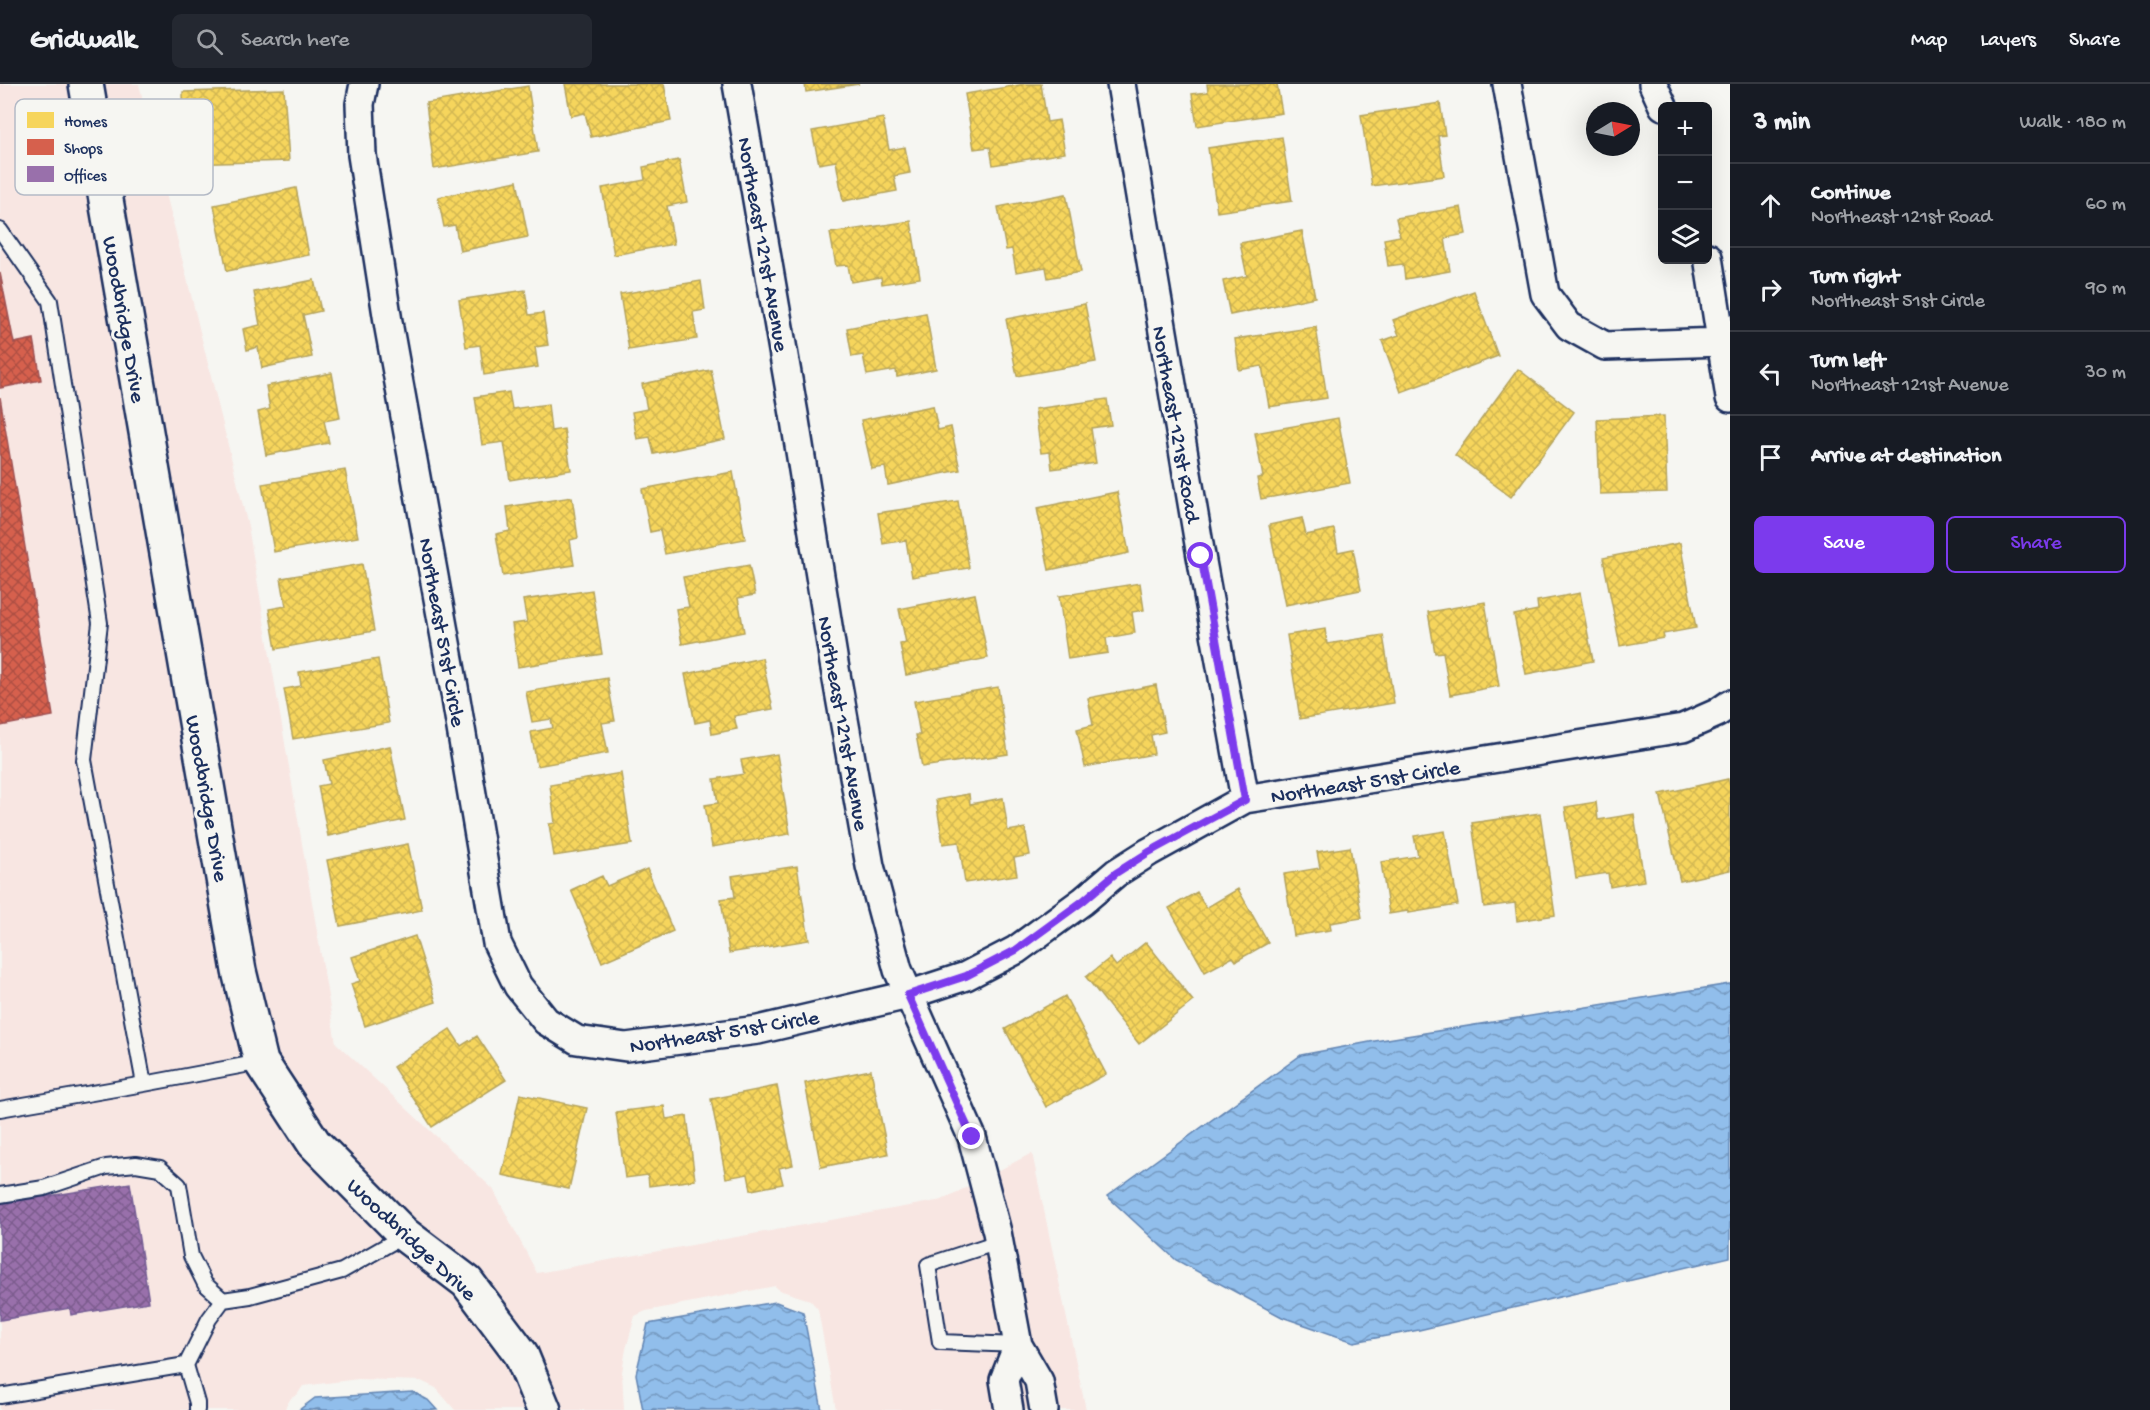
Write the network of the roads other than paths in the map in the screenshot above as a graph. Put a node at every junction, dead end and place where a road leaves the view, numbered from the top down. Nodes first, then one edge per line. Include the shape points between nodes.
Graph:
1 (86, 84) edge
2 (364, 84) edge
3 (738, 84) edge
4 (1121, 84) edge
5 (1507, 84) edge
6 (1653, 84) edge
7 (89, 99) edge
8 (1661, 102) edge
9 (105, 195) edge
10 (0, 230) edge
11 (1708, 264) edge
12 (1721, 342) junction
13 (1730, 398) edge
14 (1730, 704) edge
15 (1245, 800) junction
16 (908, 995) junction
17 (261, 1062) junction
18 (144, 1084) junction
19 (0, 1108) edge
20 (0, 1195) edge
21 (405, 1235) junction
22 (998, 1242) junction
23 (223, 1300) junction
24 (1018, 1345) junction
25 (186, 1365) junction
26 (0, 1396) edge
27 (197, 1410) edge
28 (544, 1410) edge
29 (1009, 1410) edge
30 (1044, 1410) edge

1 - 7 street, Woodbridge Drive
2 - 16 street, Northeast 51st Circle via 360,104 363,155 389,328 496,943 518,986 546,1020 577,1041 626,1047 758,1030
3 - 16 street, Northeast 121st Avenue via 870,866
4 - 15 street, Northeast 121st Road
5 - 12 street via 1545,294 1569,327 1605,346
6 - 8 street
9 - 17 street, Woodbridge Drive via 239,971
10 - 18 lane via 50,301 100,623 84,760
11 - 12 street
12 - 13 street
14 - 15 street, Northeast 51st Circle via 1683,728
15 - 16 street, Northeast 51st Circle via 1116,873 1016,950 966,976
16 - 22 street, Northeast 121st Avenue via 972,1137
17 - 18 lane
17 - 21 street, Woodbridge Drive via 315,1143
18 - 19 lane
20 - 23 lane via 44,1188 106,1167 136,1164 160,1168 179,1185 191,1256 205,1284
21 - 23 lane via 342,1271
21 - 28 street, Woodbridge Drive via 467,1282 521,1354
22 - 24 street, Northeast 121st Avenue
22 - 24 lane via 928,1265 940,1342
23 - 25 lane
24 - 29 street via 1004,1380
24 - 30 street, Northeast 121st Avenue via 1039,1381
25 - 26 lane
25 - 27 lane

